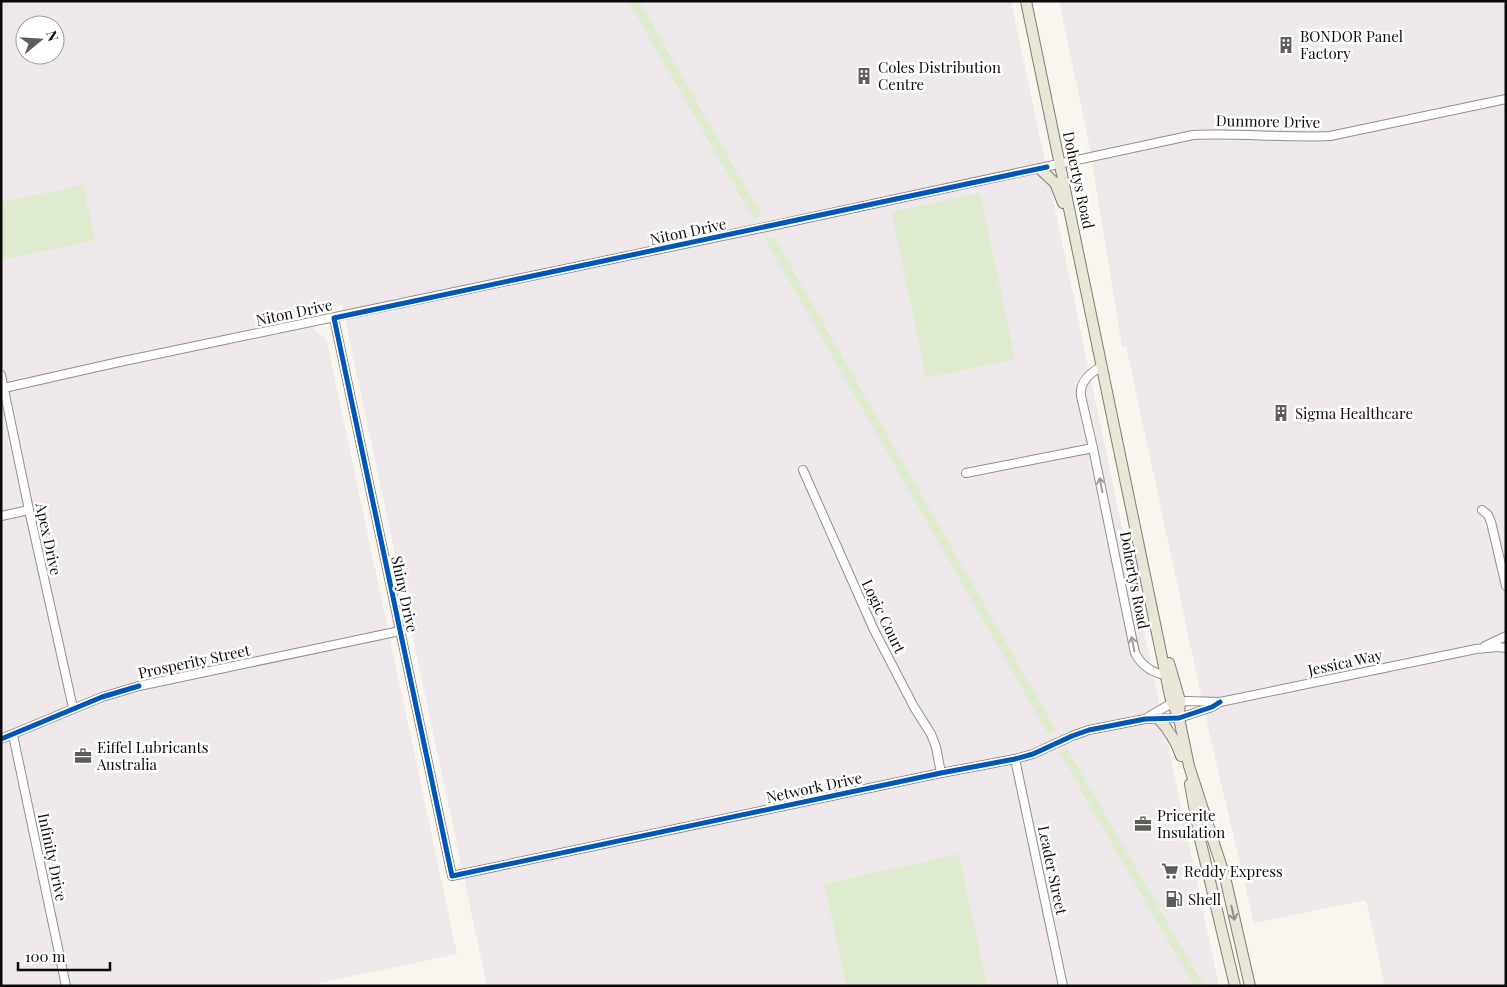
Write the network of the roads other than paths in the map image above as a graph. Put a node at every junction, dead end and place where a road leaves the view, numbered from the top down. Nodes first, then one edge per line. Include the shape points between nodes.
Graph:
1 (1026, 1) edge
2 (1506, 99) edge
3 (1060, 164) junction
4 (1040, 169) junction
5 (1086, 288) junction
6 (334, 318) junction
7 (1102, 366) junction
8 (1, 375) edge
9 (4, 388) junction
10 (1093, 448) junction
11 (803, 470) dead end
12 (966, 473) dead end
13 (29, 510) junction
14 (1482, 510) dead end
15 (1, 516) edge
16 (1506, 586) edge
17 (1157, 628) junction
18 (400, 631) junction
19 (1506, 636) edge
20 (1506, 644) edge
21 (1506, 648) edge
22 (1476, 649) junction
23 (1165, 675) junction
24 (1176, 702) junction
25 (1220, 702) junction
26 (73, 708) junction
27 (1158, 718) junction
28 (1179, 718) junction
29 (1145, 719) junction
30 (13, 735) junction
31 (1, 739) edge
32 (1015, 759) junction
33 (1189, 766) junction
34 (941, 773) junction
35 (1190, 786) junction
36 (452, 876) joint
37 (1250, 983) edge
38 (66, 986) edge
39 (1063, 986) edge
40 (1235, 986) edge

1 - 3 main road, Dohertys Road
2 - 3 street, Dunmore Drive via 1330,136 1193,135
3 - 4 street, Niton Drive
3 - 5 main road, Dohertys Road
4 - 5 main road via 1055,183 1062,198 1076,266
4 - 6 street, Niton Drive
5 - 7 main road, Dohertys Road
6 - 9 street, Niton Drive
6 - 18 street, Shiny Drive
7 - 10 street, Dohertys Road via 1091,372 1080,389
7 - 17 main road, Dohertys Road
8 - 9 street, Apex Drive
9 - 13 street, Apex Drive
10 - 12 street
23 -> 10 street, Dohertys Road via 1147,669 1135,653
11 - 34 street, Logic Court via 874,630 931,734
13 - 15 street
13 - 26 street, Apex Drive
14 - 16 street via 1491,522
17 - 23 main road, Dohertys Road
17 - 24 main road, Dohertys Road via 1168,659
18 - 26 street, Prosperity Street via 139,686
18 - 36 street, Shiny Drive
19 - 20 street
19 - 22 street, Jessica Way
21 - 22 street, Jessica Way
22 - 25 street, Jessica Way
23 - 24 main road, Dohertys Road
24 - 25 street, Jessica Way
24 - 28 main road, Dohertys Road
24 - 29 street, Network Drive
25 - 28 street, Jessica Way
26 - 30 street, Prosperity Street
27 - 28 street, Network Drive
27 - 29 street, Network Drive
27 - 35 main road via 1177,744
28 - 33 main road, Dohertys Road
29 - 32 street, Network Drive via 1080,733
30 - 31 street, Prosperity Street
30 - 38 street, Infinity Drive
32 - 34 street, Network Drive
32 - 39 street, Leader Street
33 - 35 main road, Dohertys Road
33 -> 37 main road, Dohertys Road via 1226,877
34 - 36 street, Network Drive
35 - 40 main road, Dohertys Road

